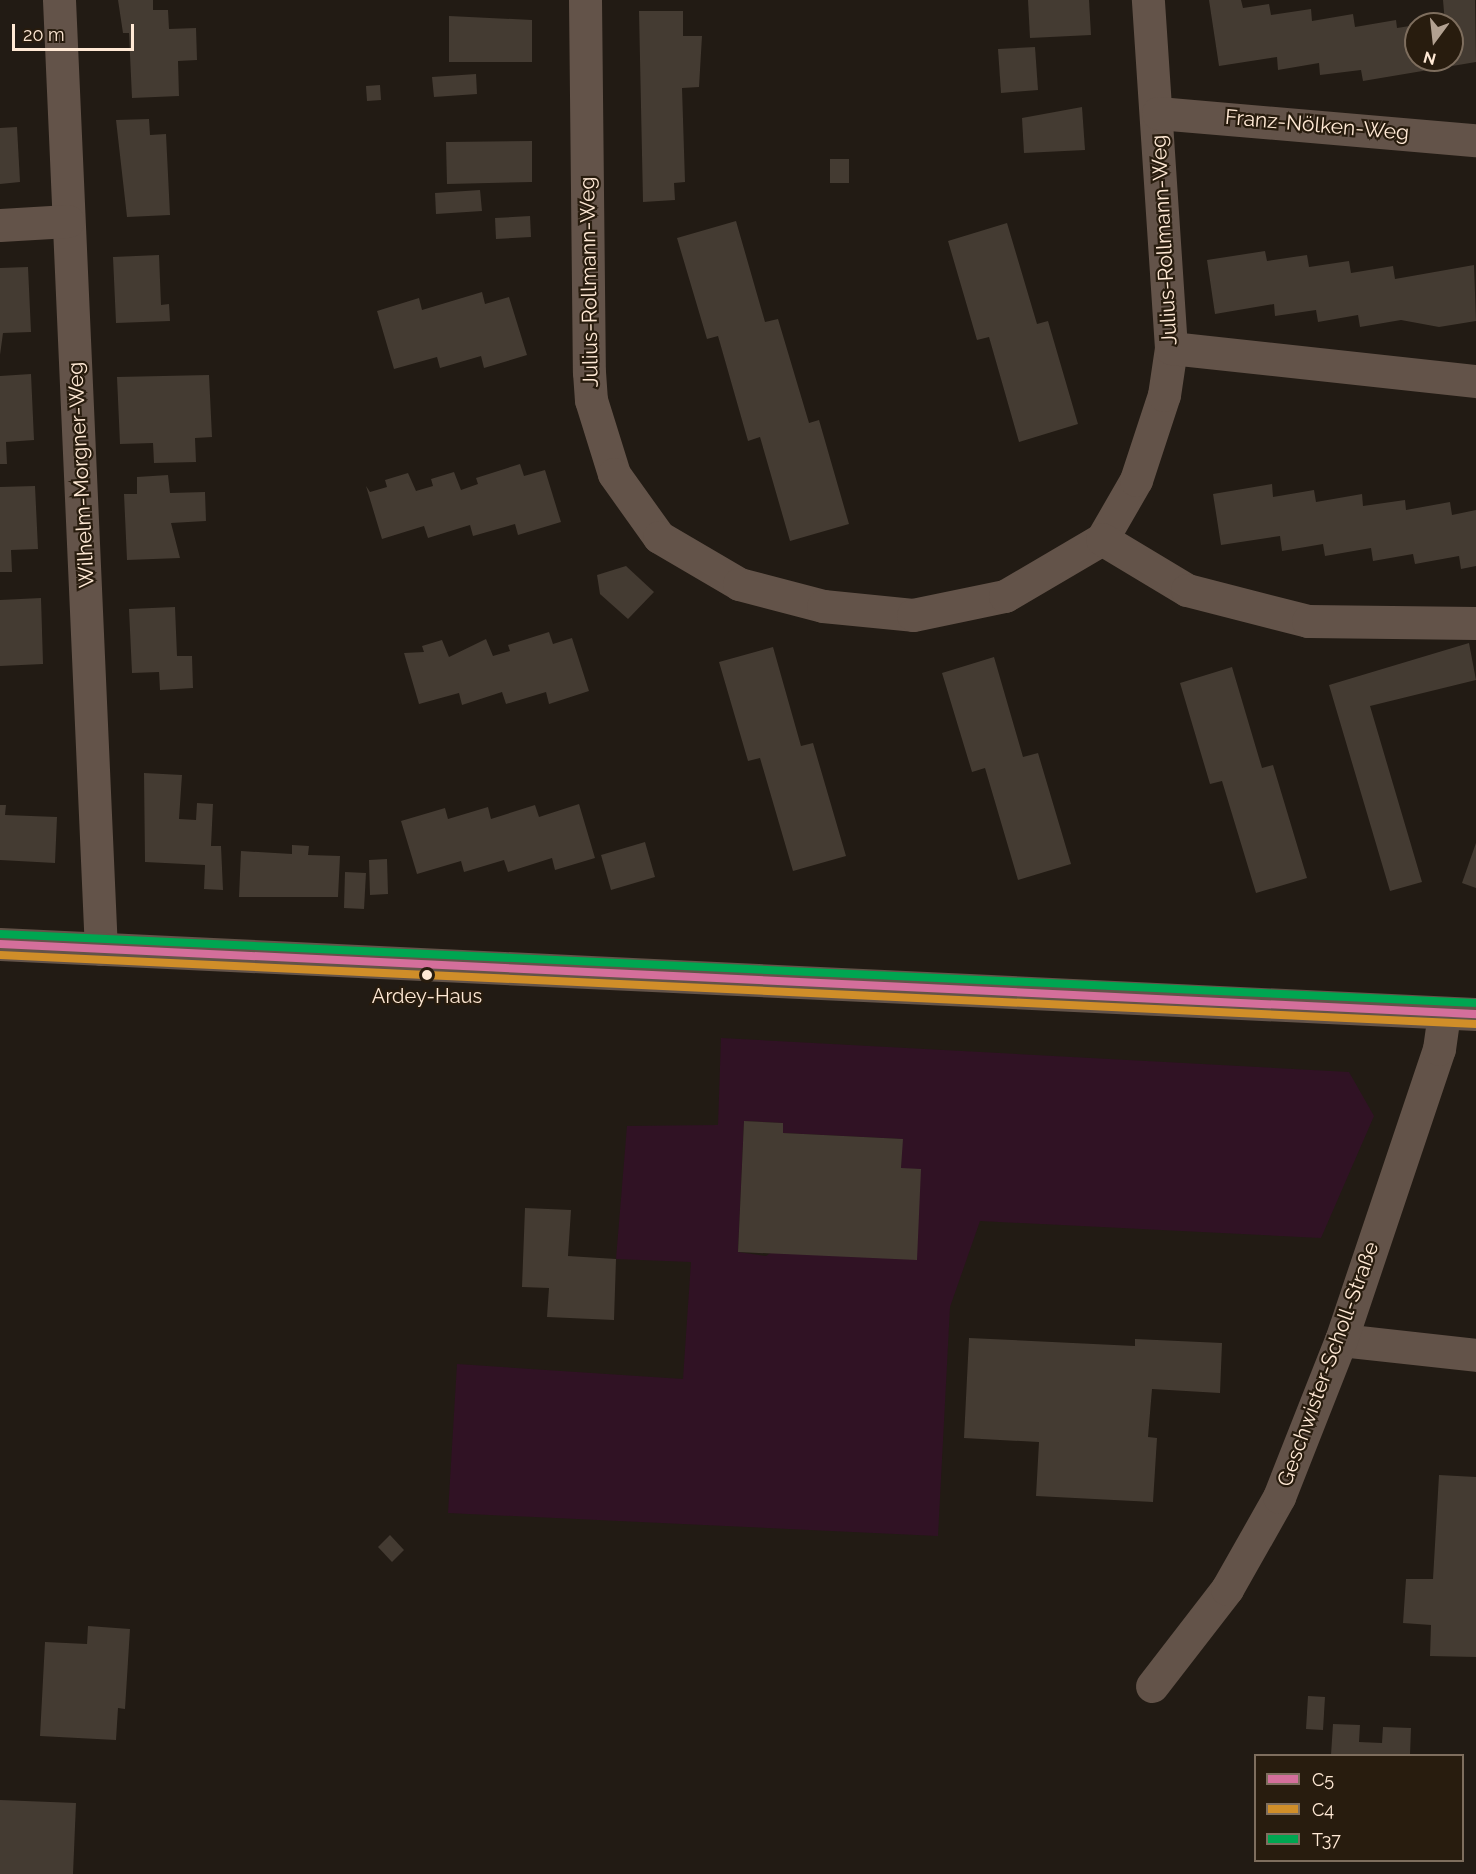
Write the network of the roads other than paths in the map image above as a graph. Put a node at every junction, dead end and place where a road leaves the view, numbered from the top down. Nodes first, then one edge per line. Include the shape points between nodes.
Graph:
1 (59, 0) edge
2 (585, 0) edge
3 (1148, 0) edge
4 (1158, 113) junction
5 (1476, 140) edge
6 (68, 221) junction
7 (0, 225) edge
8 (1171, 348) junction
9 (1476, 381) edge
10 (1102, 539) junction
11 (1476, 623) edge
12 (0, 944) edge
13 (101, 949) junction
14 (1444, 1012) junction
15 (1476, 1014) edge
16 (1341, 1340) junction
17 (1476, 1355) edge
18 (1152, 1686) dead end

1 - 6 street, Wilhelm-Morgner-Weg
2 - 10 street, Julius-Rollmann-Weg via 591,400 614,474 659,537 739,584 824,606 913,615 1005,596
3 - 4 street, Julius-Rollmann-Weg
4 - 5 street, Franz-Nölken-Weg
4 - 8 street, Julius-Rollmann-Weg
6 - 7 street
6 - 13 street, Wilhelm-Morgner-Weg
8 - 9 street
8 - 10 street, Julius-Rollmann-Weg via 1164,395 1136,480
10 - 11 street via 1186,590 1308,621
12 - 13 street
13 - 14 street
14 - 15 street
14 - 16 street, Geschwister-Scholl-Straße via 1439,1049
16 - 17 street
16 - 18 street, Geschwister-Scholl-Straße via 1279,1497 1227,1589

